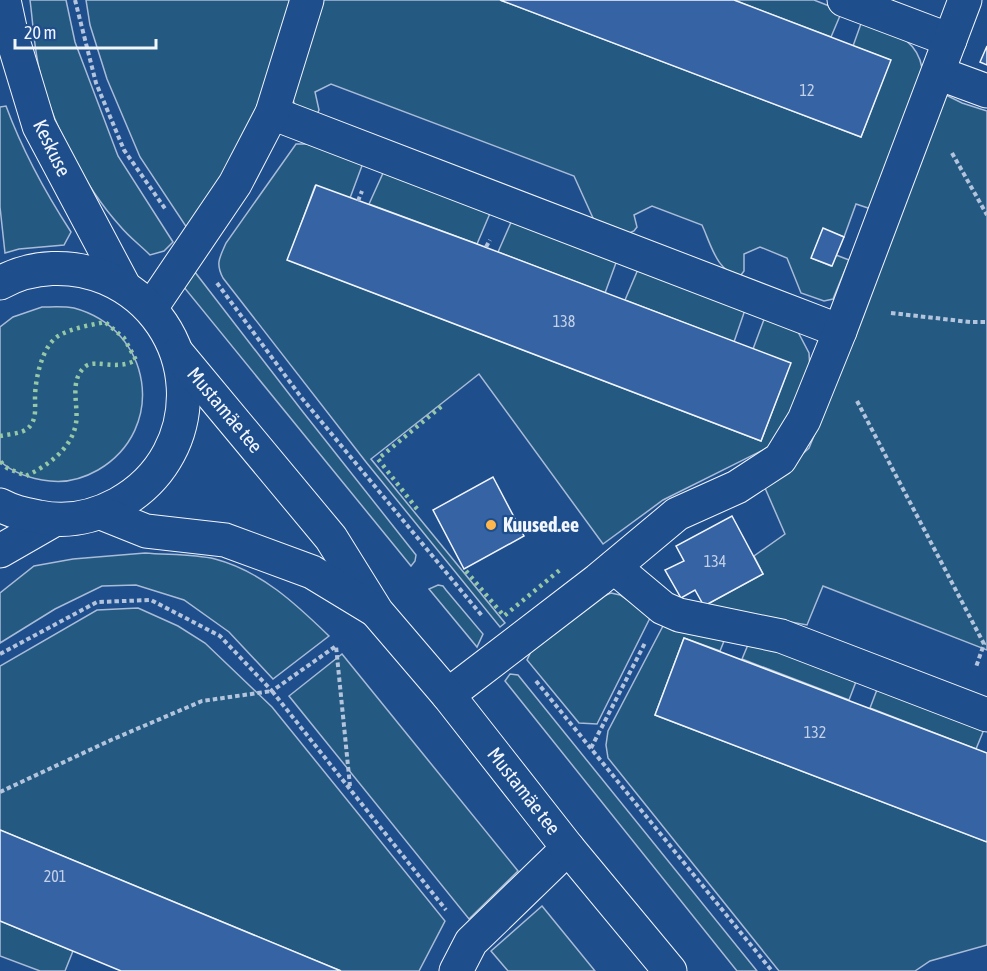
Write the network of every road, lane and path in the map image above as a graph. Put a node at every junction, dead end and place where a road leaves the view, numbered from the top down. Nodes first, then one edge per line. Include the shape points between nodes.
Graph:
1 (4, 0) edge
2 (75, 0) edge
3 (308, 0) edge
4 (844, 0) edge
5 (965, 0) edge
6 (950, 40) junction
7 (934, 84) junction
8 (987, 91) edge
9 (272, 113) junction
10 (987, 215) edge
11 (191, 247) junction
12 (0, 283) edge
13 (124, 286) junction
14 (151, 308) junction
15 (844, 320) junction
16 (987, 322) edge
17 (178, 354) junction
18 (856, 398) dead end
19 (0, 505) edge
20 (101, 513) junction
21 (54, 520) junction
22 (0, 551) edge
23 (614, 567) junction
24 (663, 608) junction
25 (377, 612) junction
26 (508, 648) junction
27 (0, 654) edge
28 (272, 691) junction
29 (448, 695) junction
30 (975, 710) edge
31 (591, 748) junction
32 (350, 789) junction
33 (0, 792) edge
34 (568, 848) junction
35 (471, 942) junction
36 (456, 971) edge
37 (670, 971) edge
38 (772, 971) edge

1 - 13 street, Keskuse via 39,126
2 - 11 path via 96,83 124,150
3 - 9 street
4 - 6 street
5 - 6 street
6 - 7 street
7 - 8 street
7 - 10 path via 952,152
7 - 15 street
9 - 11 street via 235,184
9 - 15 street
11 - 14 street
11 - 26 path via 301,397
12 - 13 street via 14,275 51,268 90,272
13 - 14 street
14 - 17 street
15 - 16 path
15 - 23 street via 804,420 780,459 736,487 678,514
17 - 20 street via 184,392 179,431 162,466 135,494
17 - 25 street, Mustamäe tee via 331,538
18 - 30 path via 984,644
19 - 21 street via 13,512
20 - 21 street
20 - 25 street, Mustamäe tee via 146,531 225,540 312,572
21 - 22 street
23 - 24 street
23 - 26 street
24 - 30 street via 679,615 781,636
24 - 31 path
25 - 29 street, Mustamäe tee
26 - 29 street
26 - 31 path
27 - 28 path via 97,602 151,600 220,636
28 - 32 path
28 - 32 path via 336,646
28 - 33 path via 202,701
29 - 34 street, Mustamäe tee
31 - 38 path
32 - 35 path
34 - 35 street
34 - 37 street, Mustamäe tee
35 - 36 street

